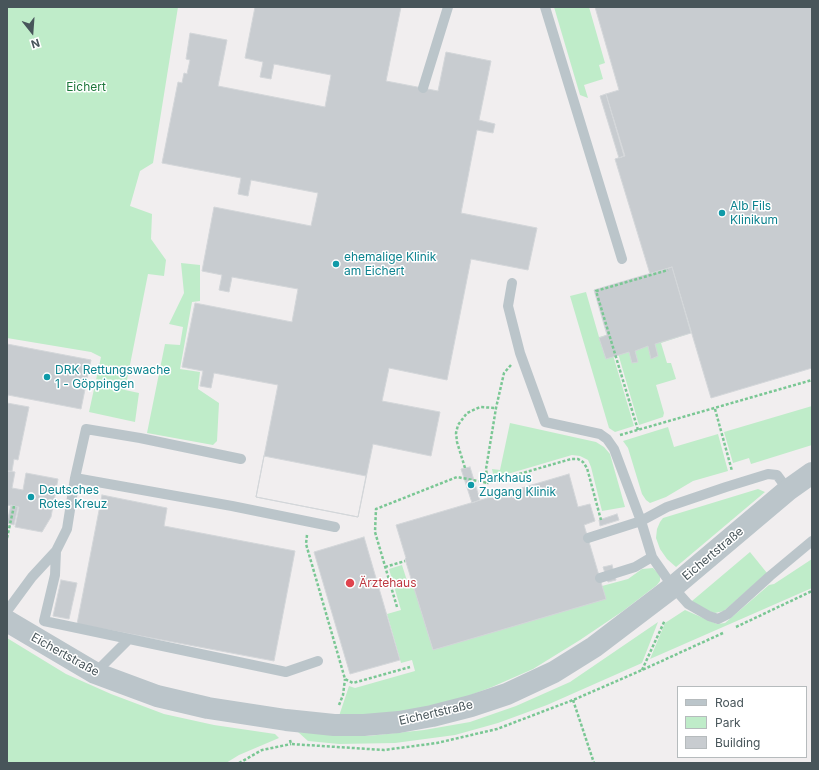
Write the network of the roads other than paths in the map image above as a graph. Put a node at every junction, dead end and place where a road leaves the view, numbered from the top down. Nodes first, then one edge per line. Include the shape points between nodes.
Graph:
1 (448, 7) edge
2 (545, 7) edge
3 (423, 88) dead end
4 (622, 259) dead end
5 (512, 283) dead end
6 (241, 459) dead end
7 (812, 473) edge
8 (75, 478) junction
9 (788, 490) junction
10 (641, 521) junction
11 (335, 527) dead end
12 (588, 538) dead end
13 (812, 541) edge
14 (56, 551) junction
15 (652, 557) junction
16 (600, 578) dead end
17 (673, 588) junction
18 (7, 611) edge
19 (7, 621) edge
20 (129, 639) junction
21 (318, 661) dead end
22 (95, 673) junction

1 - 3 lane
2 - 4 lane
5 - 10 lane via 508,306 520,353 545,422 600,434 607,439 614,449
6 - 8 lane via 86,429
7 - 9 street, Eichertstraße
8 - 11 lane
8 - 14 lane via 67,529
9 - 10 lane via 777,476 768,474 667,507
9 - 17 street, Eichertstraße
10 - 12 lane
10 - 15 lane
13 - 17 lane via 728,614 718,619 688,604
14 - 18 lane via 32,577
14 - 20 lane via 55,575 44,621
15 - 16 lane via 635,567
15 - 17 lane
17 - 22 street, Eichertstraße via 594,647 554,672 507,694 471,706 398,722 364,726 334,725 208,708 158,696
19 - 22 street, Eichertstraße
20 - 21 lane via 286,672
20 - 22 lane

